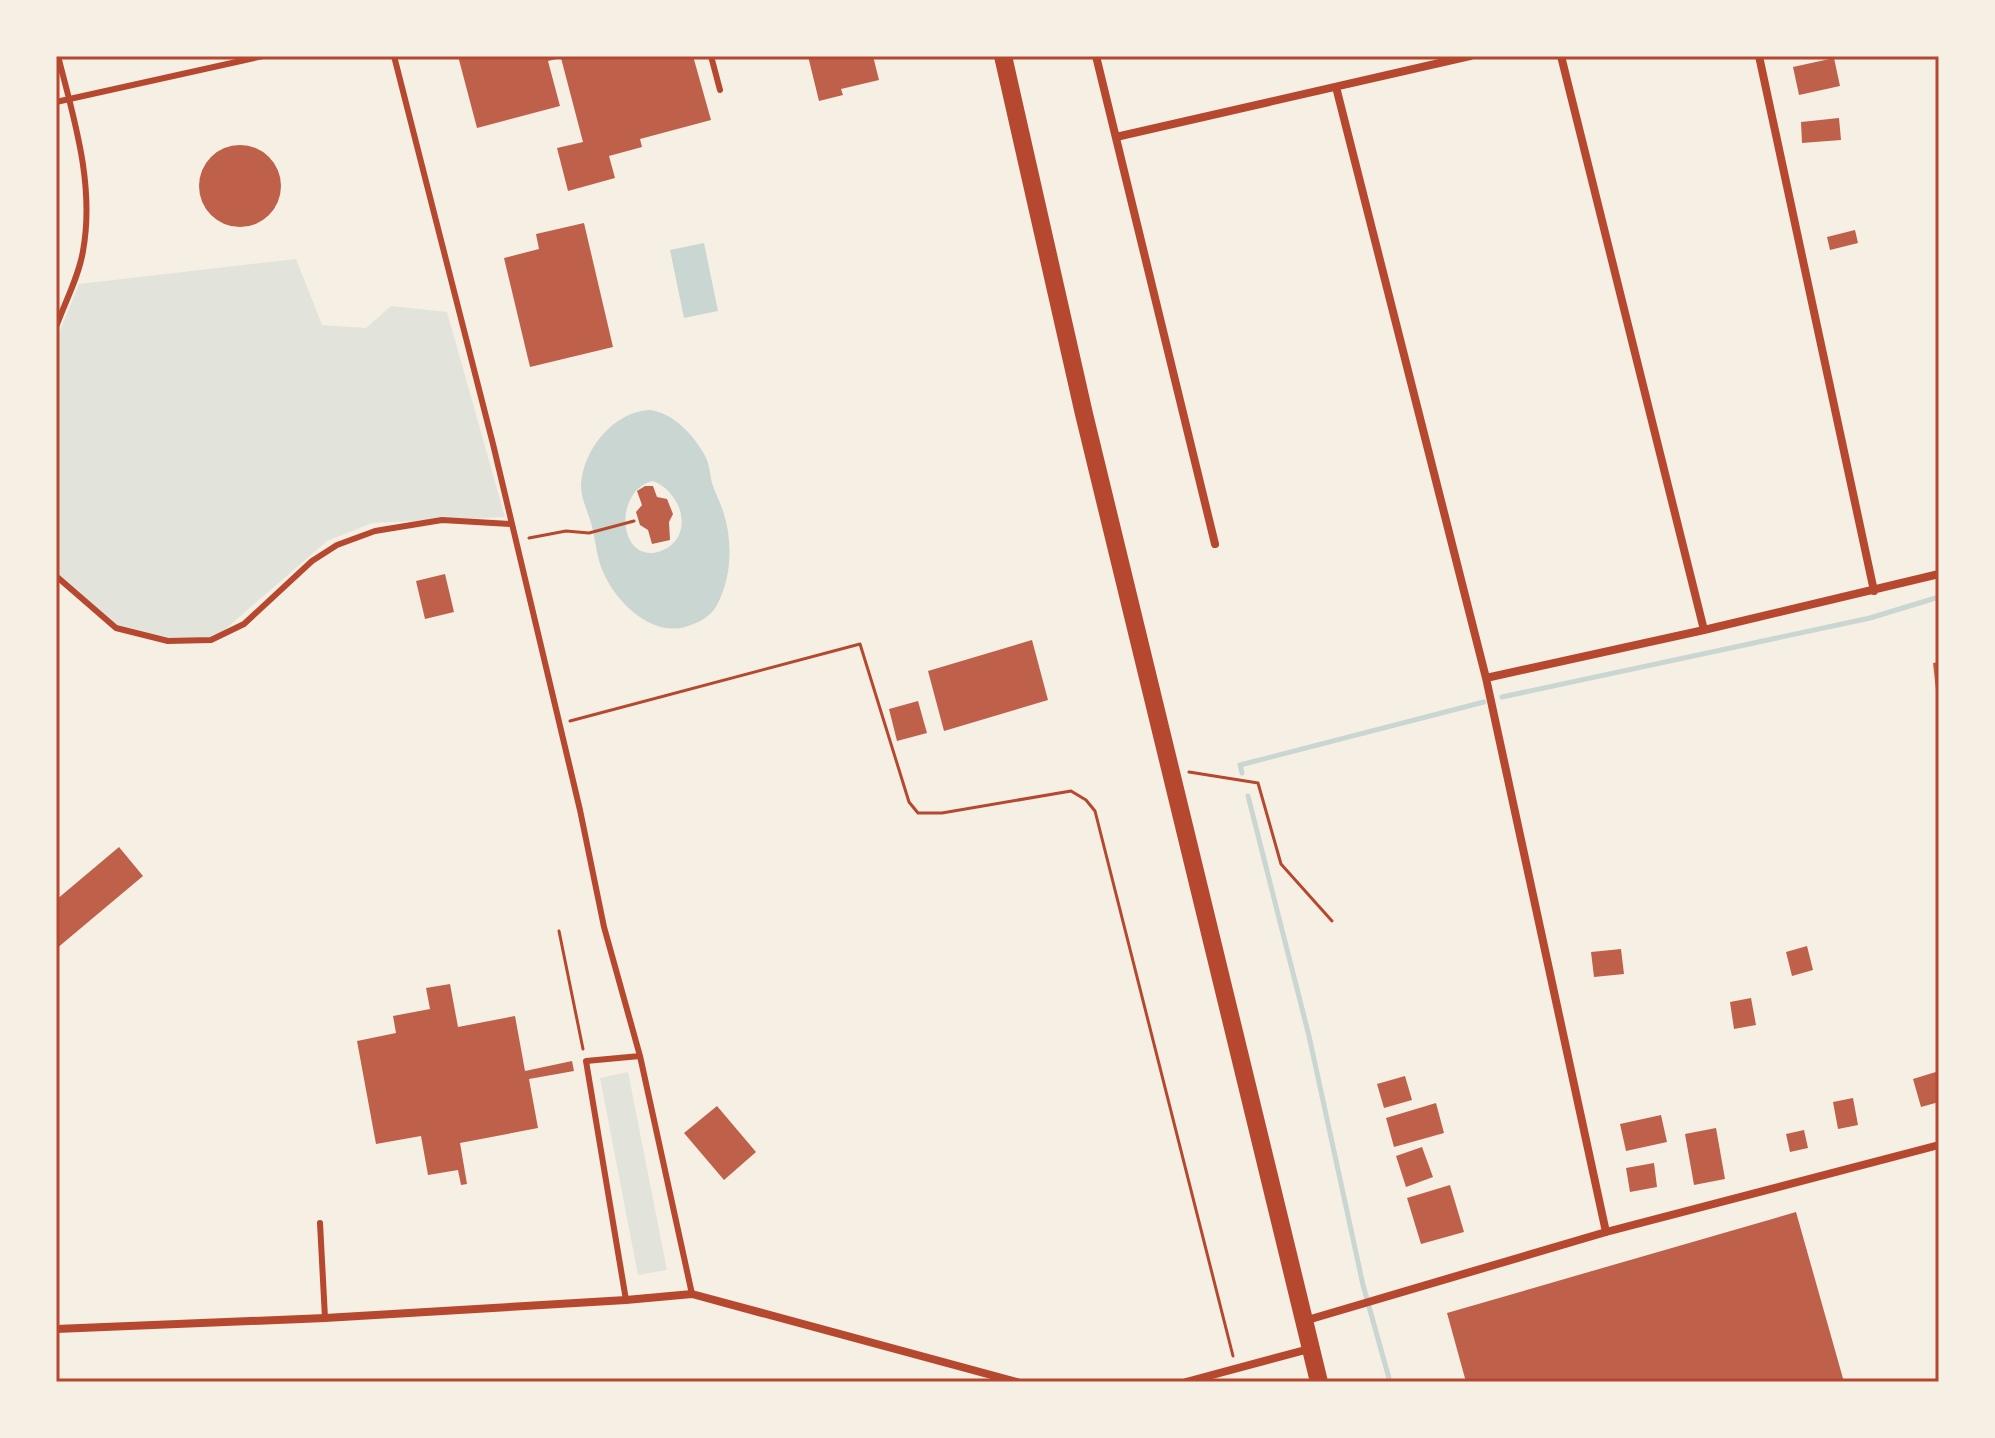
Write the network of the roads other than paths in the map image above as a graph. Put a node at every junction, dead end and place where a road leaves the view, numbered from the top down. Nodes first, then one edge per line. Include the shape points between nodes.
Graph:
1 (58, 56) edge
2 (263, 56) edge
3 (394, 56) edge
4 (711, 56) edge
5 (1003, 56) edge
6 (1096, 56) edge
7 (1470, 56) edge
8 (1561, 56) edge
9 (1759, 56) edge
10 (1336, 87) junction
11 (720, 90) dead end
12 (69, 100) junction
13 (56, 102) edge
14 (1116, 137) junction
15 (56, 327) edge
16 (511, 524) junction
17 (1215, 544) dead end
18 (1939, 574) edge
19 (56, 576) edge
20 (1874, 591) junction
21 (1704, 630) junction
22 (1486, 678) junction
23 (640, 1056) junction
24 (1939, 1145) edge
25 (320, 1223) dead end
26 (1606, 1232) junction
27 (692, 1294) junction
28 (626, 1300) junction
29 (325, 1318) junction
30 (1303, 1322) junction
31 (56, 1329) edge
32 (1309, 1349) junction
33 (1017, 1382) edge
34 (1186, 1382) edge
35 (1319, 1382) edge

1 - 12 lane
2 - 12 lane
3 - 16 lane
4 - 11 lane
5 - 30 highway
6 - 14 street
7 - 10 street
8 - 21 street
9 - 20 street
10 - 14 street
10 - 22 street
12 - 13 lane
12 - 15 lane via 86,180 88,218 83,255
14 - 17 street
16 - 19 lane via 442,520 375,531 337,545 244,624 211,640 168,641 116,628
16 - 23 lane via 604,927
18 - 20 street
20 - 21 street
21 - 22 street
22 - 26 street
23 - 27 lane
23 - 28 lane via 586,1061
24 - 26 street
25 - 29 lane
26 - 30 street
27 - 28 street
27 - 33 street
28 - 29 street
29 - 31 street
30 - 32 highway
32 - 34 street
32 - 35 highway

